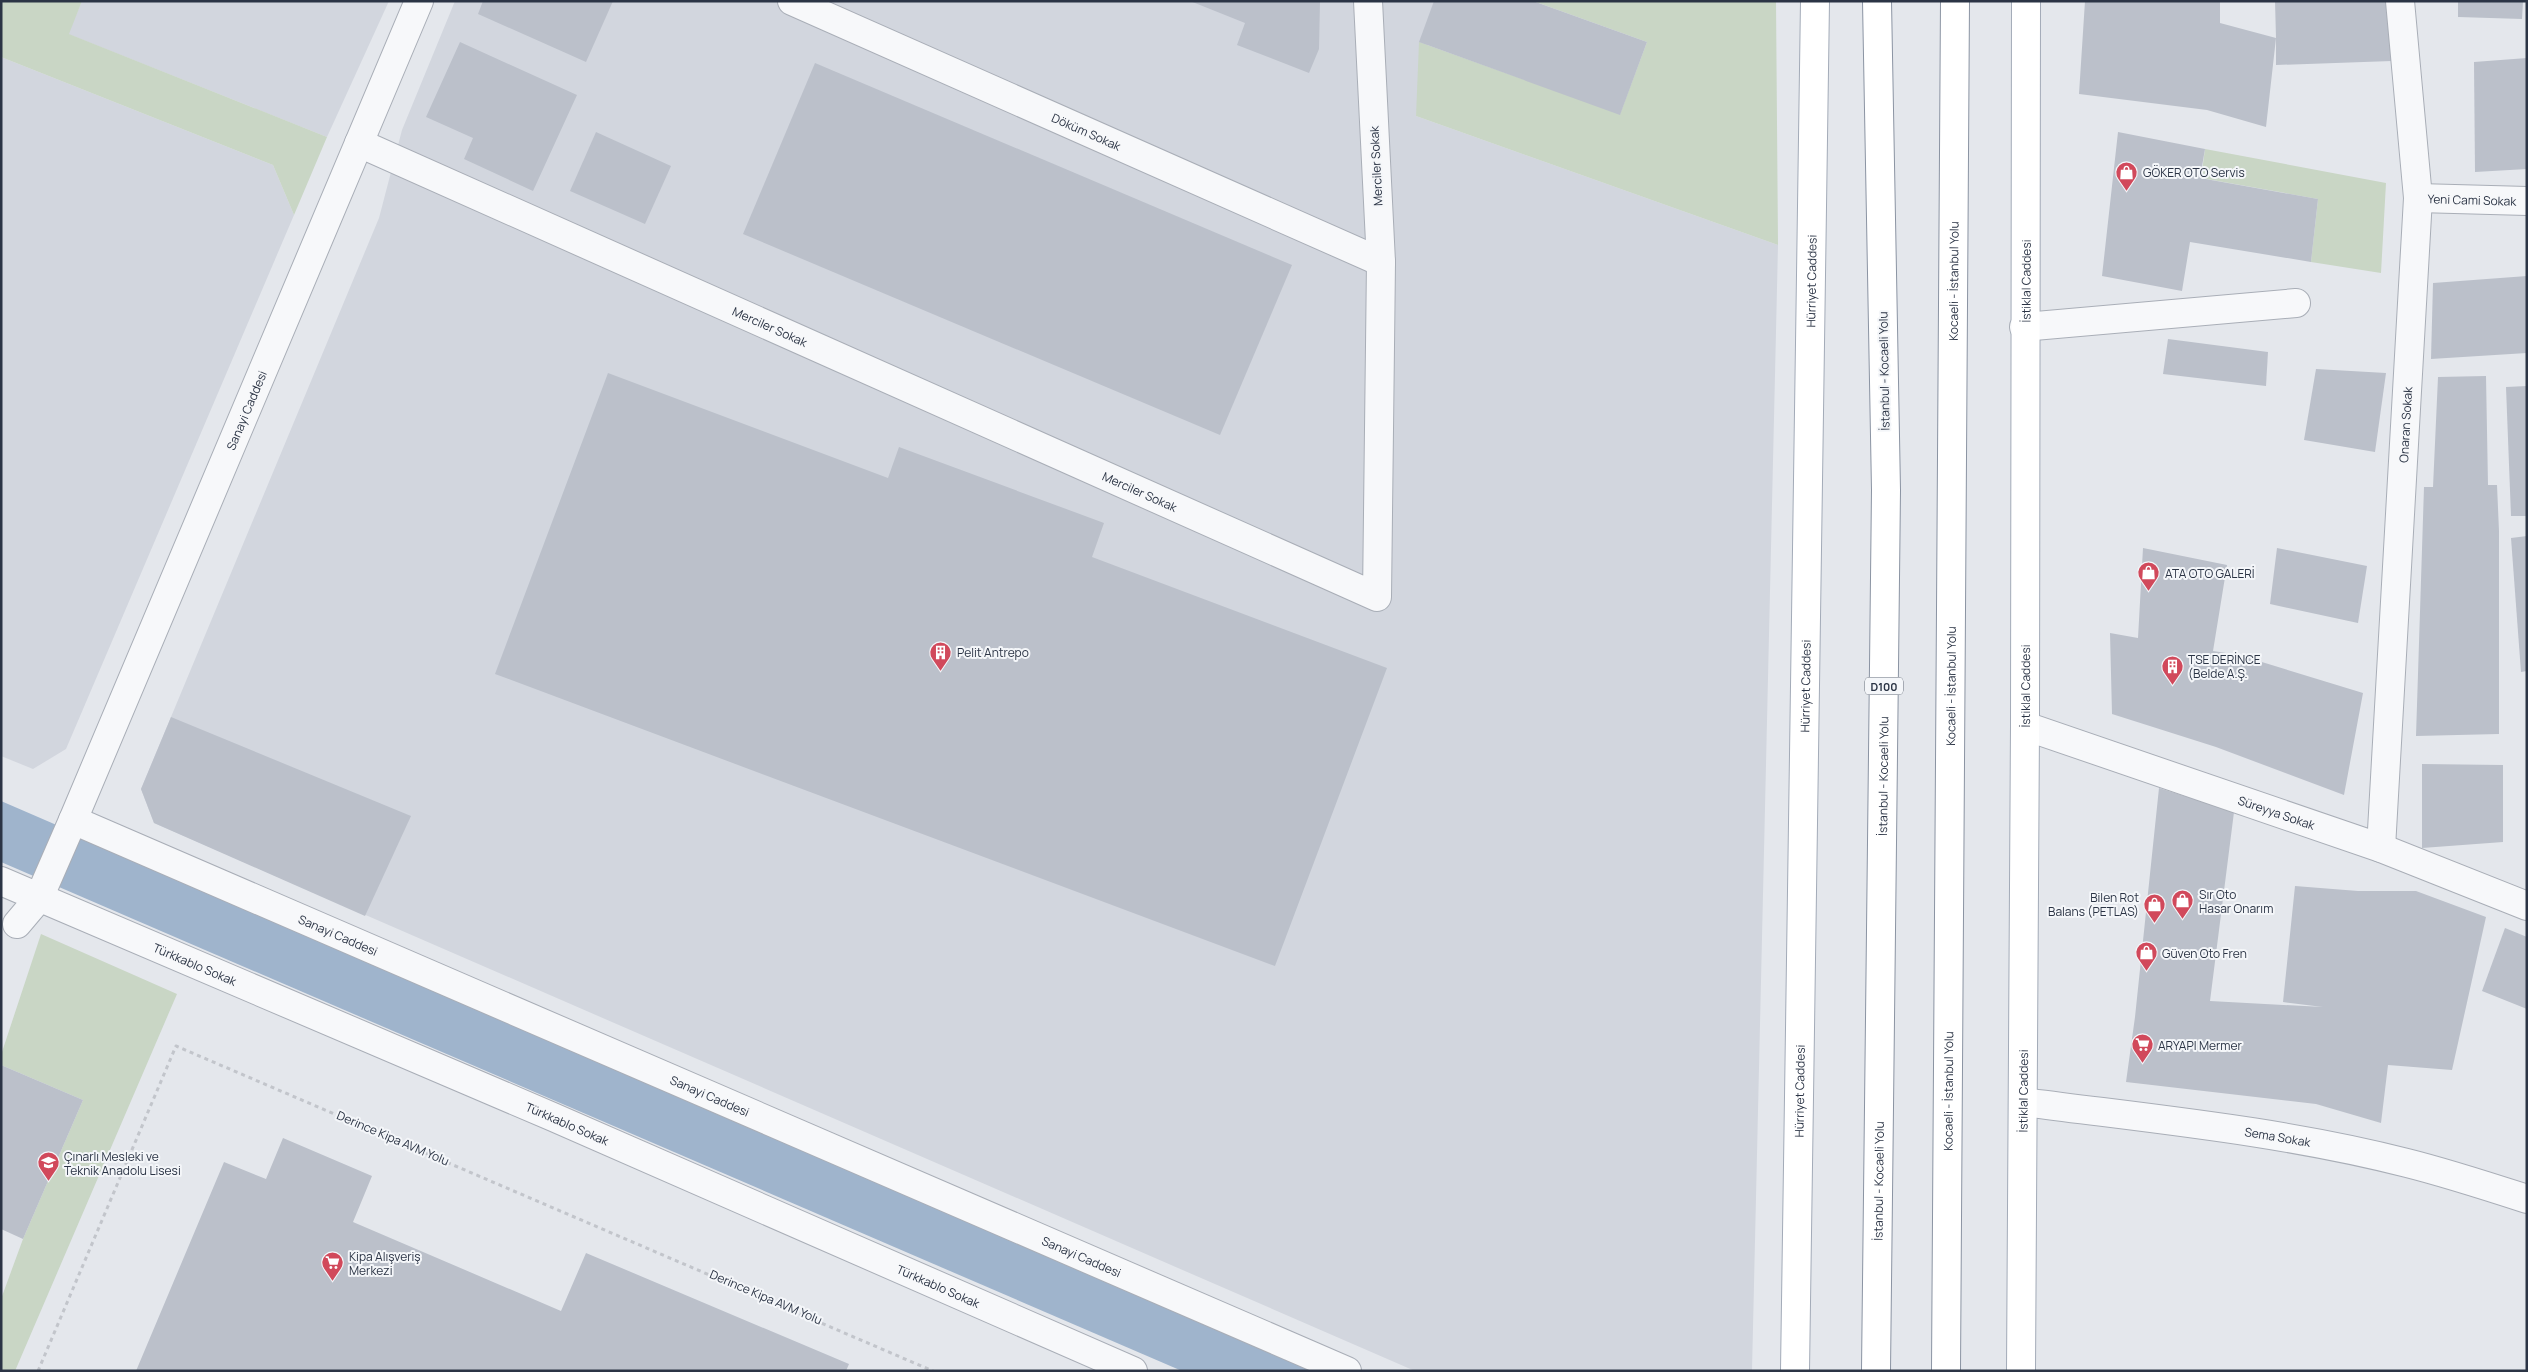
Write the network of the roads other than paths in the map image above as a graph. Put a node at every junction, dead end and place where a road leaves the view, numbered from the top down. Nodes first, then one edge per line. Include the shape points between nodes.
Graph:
1 (419, 1) edge
2 (792, 1) edge
3 (1368, 1) edge
4 (1815, 1) edge
5 (1877, 1) edge
6 (1955, 1) edge
7 (2026, 1) edge
8 (2400, 1) edge
9 (360, 143) junction
10 (2418, 198) junction
11 (2527, 201) edge
12 (1381, 262) junction
13 (2296, 303) dead end
14 (2024, 327) junction
15 (2025, 726) junction
16 (73, 820) junction
17 (2380, 848) junction
18 (1, 881) edge
19 (39, 898) junction
20 (2527, 906) edge
21 (17, 924) dead end
22 (2024, 1102) junction
23 (2527, 1199) edge
24 (1133, 1371) edge
25 (1347, 1371) edge
26 (1795, 1371) edge
27 (1876, 1371) edge
28 (1946, 1371) edge
29 (2021, 1371) edge

1 - 9 street, Sanayi Caddesi
2 - 12 street, Döküm Sokak
3 - 12 street, Merciler Sokak
4 - 26 main road, Hürriyet Caddesi
5 - 27 main road, İstanbul - Kocaeli Yolu / D100 via 1886,500
6 - 28 main road, Kocaeli - İstanbul Yolu
7 - 14 main road, İstiklal Caddesi
8 - 10 street, Onaran Sokak
9 - 12 street, Merciler Sokak via 1376,597
9 - 16 street, Sanayi Caddesi
10 - 11 street, Yeni Cami Sokak
10 - 17 street, Onaran Sokak
13 - 14 street
14 - 15 main road, İstiklal Caddesi
15 - 17 street, Süreyya Sokak
15 - 22 main road, İstiklal Caddesi
16 - 19 street, Sanayi Caddesi
16 - 25 street, Sanayi Caddesi
17 - 20 street, Süreyya Sokak
18 - 19 street, Türkkablo Sokak
19 - 21 street, Sanayi Caddesi
19 - 24 street, Türkkablo Sokak via 562,1121
22 - 23 street, Sema Sokak via 2252,1132 2350,1150
22 - 29 main road, İstiklal Caddesi

